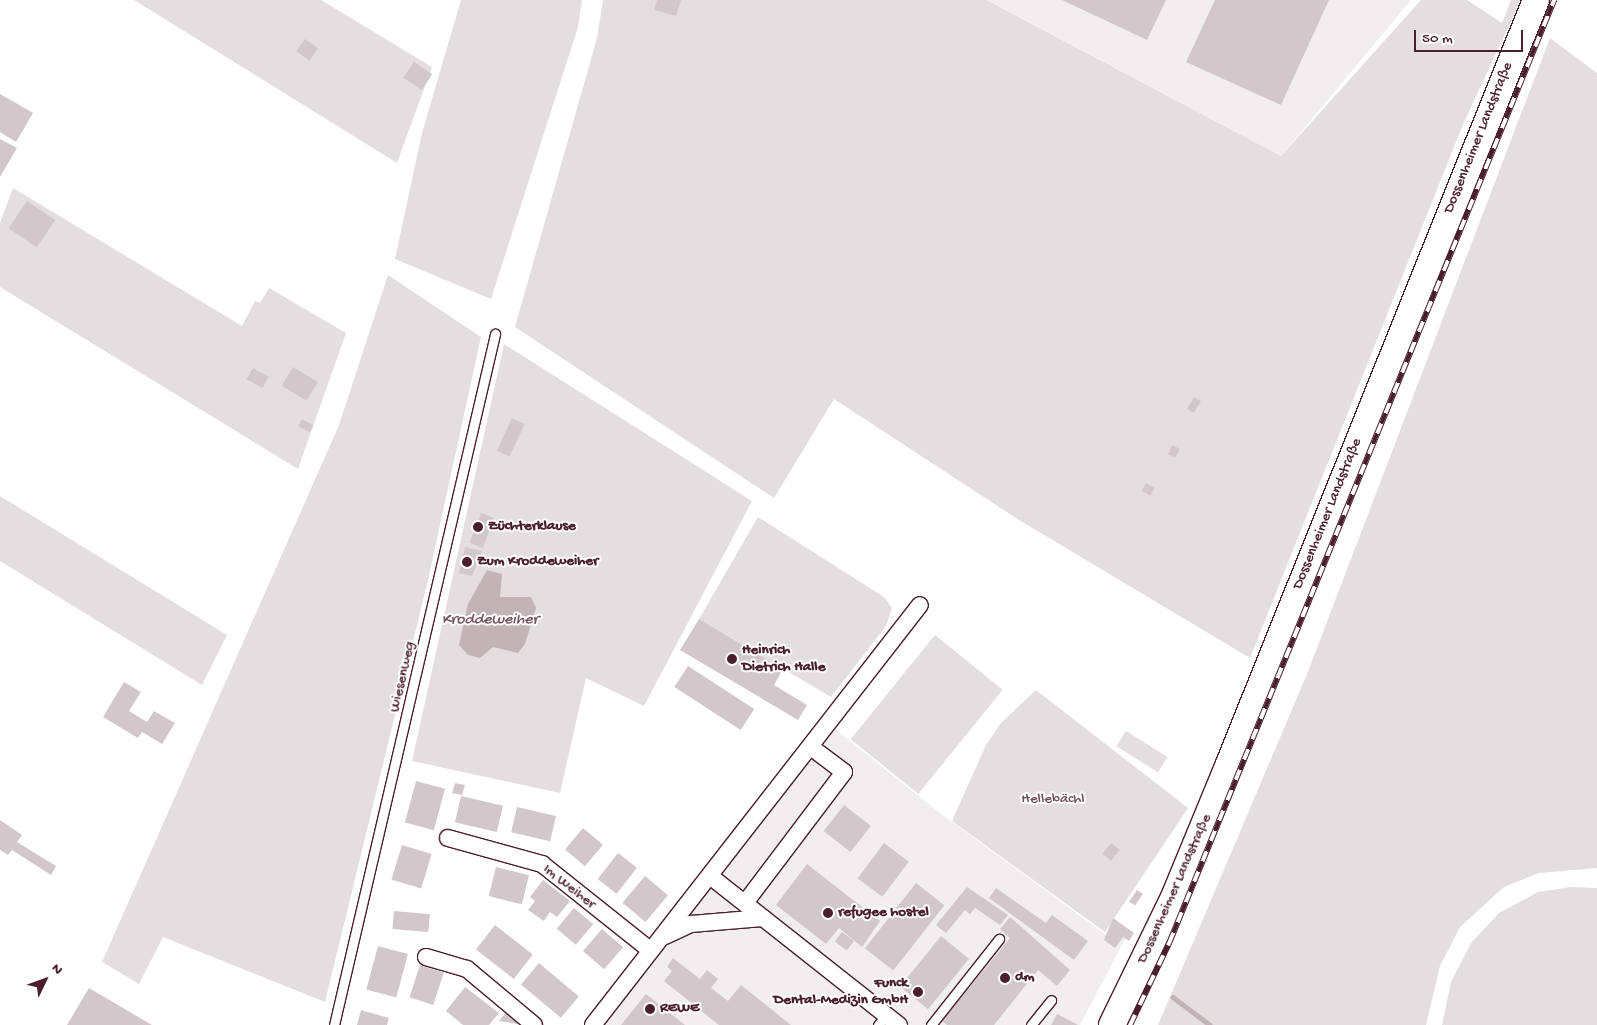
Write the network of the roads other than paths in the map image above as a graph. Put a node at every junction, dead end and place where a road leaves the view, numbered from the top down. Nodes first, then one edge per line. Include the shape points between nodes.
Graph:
1 (1536, 0) edge
2 (495, 334) dead end
3 (920, 605) dead end
4 (810, 747) junction
5 (448, 838) dead end
6 (710, 876) junction
7 (745, 904) junction
8 (763, 918) junction
9 (999, 939) dead end
10 (655, 944) junction
11 (426, 957) dead end
12 (1051, 1000) dead end
13 (882, 1020) edge
14 (334, 1025) edge
15 (534, 1025) edge
16 (592, 1025) edge
17 (899, 1025) edge
18 (931, 1025) edge
19 (1031, 1025) edge
20 (1112, 1025) edge

1 - 20 main road, Dossenheimer Landstraße via 1229,764 1175,894
2 - 14 lane, Wiesenweg
3 - 4 street
4 - 6 street
4 - 7 street via 844,772
5 - 10 street, Im Weiher via 542,864
6 - 7 street
6 - 10 street
7 - 8 street
8 - 10 street via 692,924
8 - 13 street
9 - 18 lane
10 - 16 street
11 - 15 street via 467,969
12 - 19 lane
13 - 17 street

